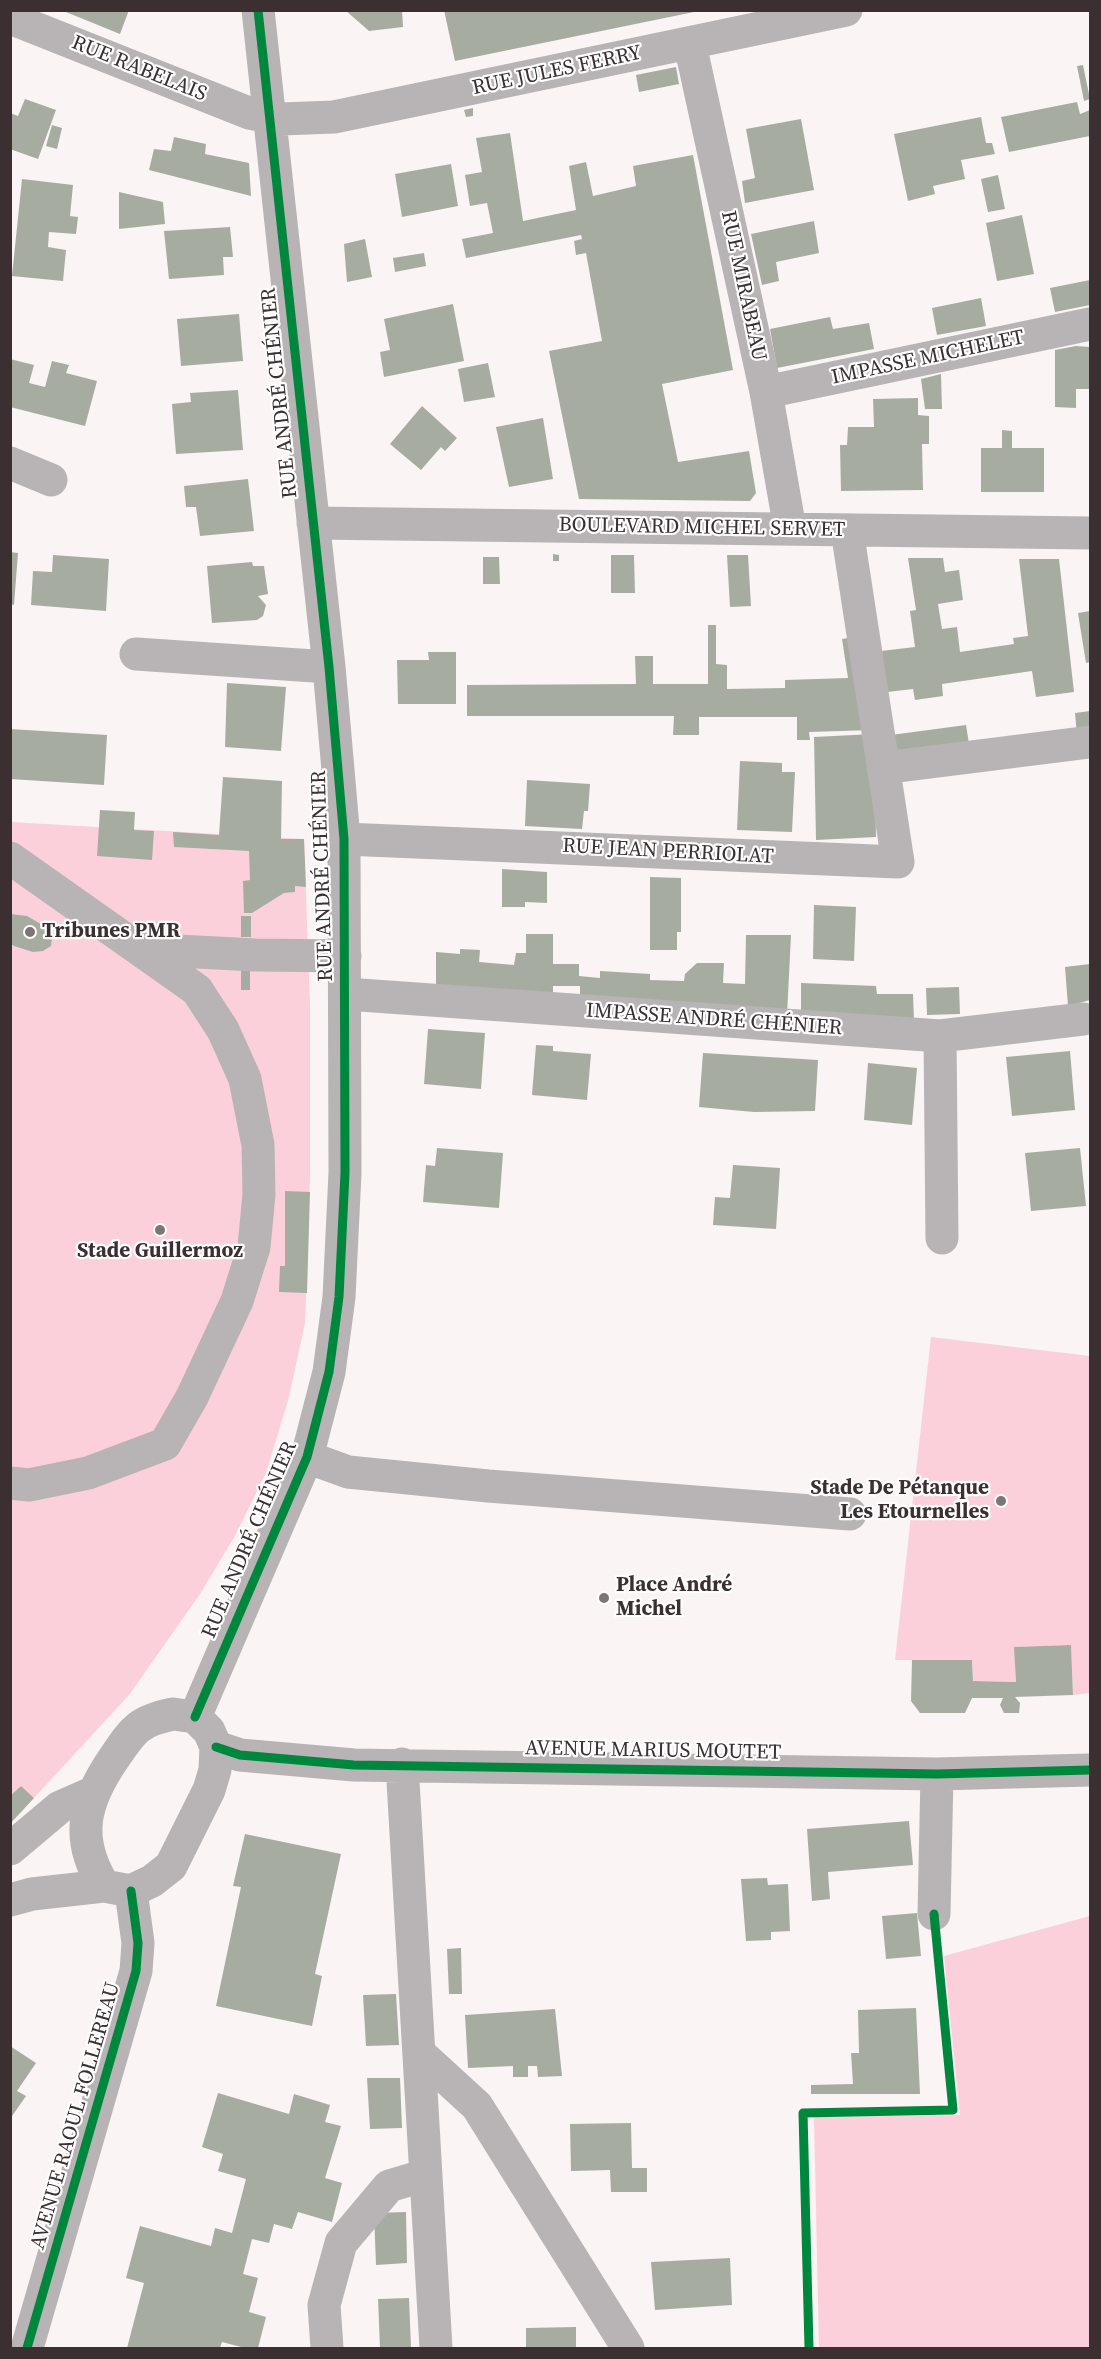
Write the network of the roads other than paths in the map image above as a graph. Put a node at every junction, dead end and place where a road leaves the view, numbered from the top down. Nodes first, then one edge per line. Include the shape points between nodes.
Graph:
1 (258, 10) edge
2 (846, 10) edge
3 (10, 18) edge
4 (690, 44) junction
5 (268, 117) junction
6 (1090, 324) edge
7 (766, 392) junction
8 (10, 464) edge
9 (51, 480) dead end
10 (313, 524) junction
11 (790, 530) junction
12 (847, 530) junction
13 (1090, 533) edge
14 (136, 654) dead end
15 (330, 667) junction
16 (1090, 742) edge
17 (883, 768) junction
18 (344, 839) junction
19 (10, 858) edge
20 (139, 949) junction
21 (345, 956) junction
22 (346, 994) junction
23 (1083, 1019) dead end
24 (940, 1036) junction
25 (942, 1238) dead end
26 (306, 1457) junction
27 (17, 1487) edge
28 (850, 1514) dead end
29 (195, 1717) junction
30 (216, 1747) junction
31 (402, 1764) junction
32 (1090, 1770) edge
33 (937, 1774) junction
34 (92, 1793) junction
35 (10, 1849) edge
36 (118, 1888) junction
37 (10, 1900) edge
38 (934, 1914) dead end
39 (419, 2052) junction
40 (426, 2175) junction
41 (27, 2349) edge
42 (327, 2349) edge
43 (436, 2349) edge
44 (628, 2349) edge

1 - 5 street, RUE ANDRÉ CHÉNIER
2 - 4 street, RUE JULES FERRY
3 - 5 street, RUE RABELAIS via 249,113
4 - 5 street, RUE JULES FERRY via 334,117
4 - 7 street, RUE MIRABEAU
5 - 10 street, RUE ANDRÉ CHÉNIER
6 - 7 street, IMPASSE MICHELET
7 - 11 street, RUE MIRABEAU
8 - 9 street
10 - 11 street, BOULEVARD MICHEL SERVET
10 - 15 street, RUE ANDRÉ CHÉNIER
11 - 12 street, BOULEVARD MICHEL SERVET
12 - 13 street, BOULEVARD MICHEL SERVET
12 - 17 street, RUE JEAN PERRIOLAT
14 - 15 street
15 - 18 street, RUE ANDRÉ CHÉNIER
16 - 17 street
17 - 18 street, RUE JEAN PERRIOLAT via 898,862
18 - 21 street, RUE ANDRÉ CHÉNIER
19 - 20 street
20 - 21 street
20 - 27 street via 197,990 224,1030 245,1079 258,1145 254,1247 237,1301 165,1444 88,1473
21 - 22 street, RUE ANDRÉ CHÉNIER
22 - 24 street, IMPASSE ANDRÉ CHÉNIER
22 - 26 street, RUE ANDRÉ CHÉNIER via 345,1173 339,1297 329,1372
23 - 24 street, IMPASSE ANDRÉ CHÉNIER
24 - 25 street
26 - 28 street via 348,1472
26 - 29 street, RUE ANDRÉ CHÉNIER
29 - 30 street via 209,1731
29 - 34 street via 173,1714 136,1726
30 - 31 street, AVENUE MARIUS MOUTET via 240,1755 286,1760
30 - 36 street via 209,1790 171,1866 152,1881
31 - 33 street, AVENUE MARIUS MOUTET
31 - 39 street
32 - 33 street, AVENUE MARIUS MOUTET
33 - 38 street
34 - 35 street via 60,1808
34 - 36 street via 86,1827 91,1865
36 - 37 street via 32,1894
36 - 41 street, AVENUE RAOUL FOLLEREAU via 138,1943 136,1971
39 - 40 street
39 - 44 street via 477,2106
40 - 42 street via 389,2186 341,2243 324,2305
40 - 43 street

